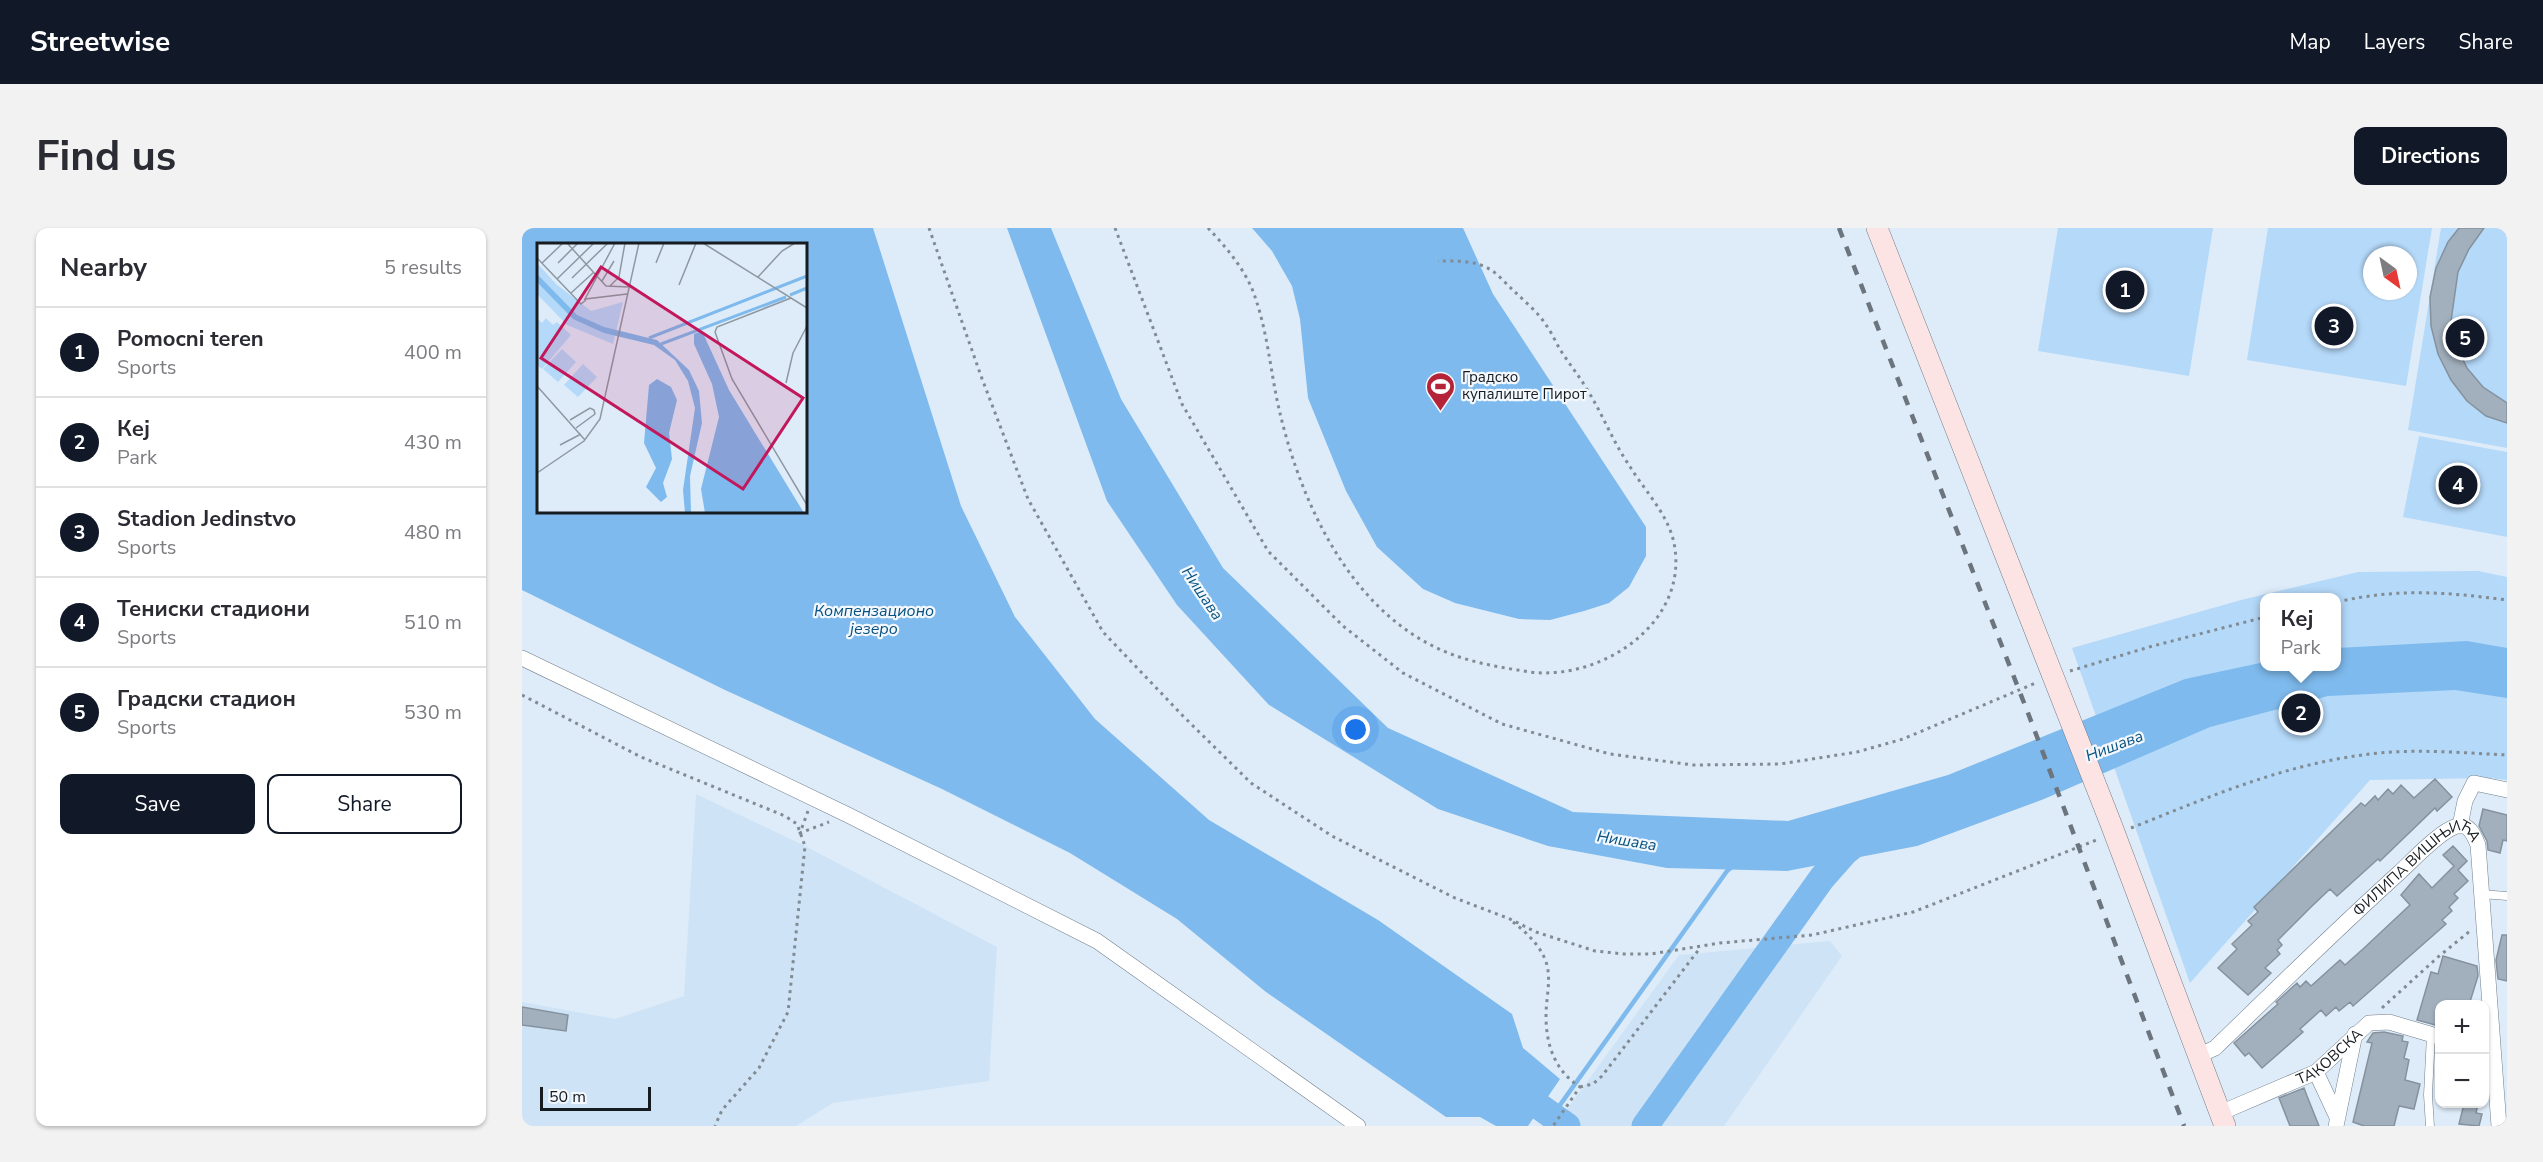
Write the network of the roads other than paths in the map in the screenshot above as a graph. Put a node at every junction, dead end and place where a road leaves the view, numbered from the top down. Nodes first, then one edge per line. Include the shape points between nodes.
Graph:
1 (1877, 228) edge
2 (522, 658) edge
3 (2507, 790) edge
4 (2460, 826) junction
5 (2481, 894) junction
6 (2507, 896) edge
7 (2355, 1034) junction
8 (2435, 1036) edge
9 (2495, 1051) edge
10 (2198, 1056) junction
11 (2316, 1072) junction
12 (2222, 1119) edge
13 (2336, 1121) edge
14 (1358, 1126) edge
15 (2430, 1126) edge
16 (2499, 1126) edge

1 - 10 street
2 - 14 street via 848,815 1097,941
3 - 4 street via 2474,783
4 - 5 street, ФИЛИПА ВИШЊИЋА via 2473,832 2478,845
4 - 10 street, ФИЛИПА ВИШЊИЋА via 2424,851 2324,941 2215,1048
5 - 6 lane
5 - 9 street, ФИЛИПА ВИШЊИЋА
7 - 8 street, ТАКОВСКА via 2369,1023 2389,1022
7 - 11 street, ТАКОВСКА
7 - 13 street
8 - 15 lane via 2428,1095
9 - 16 street, ФИЛИПА ВИШЊИЋА
10 - 12 street
11 - 12 street, ТАКОВСКА
11 - 13 street

